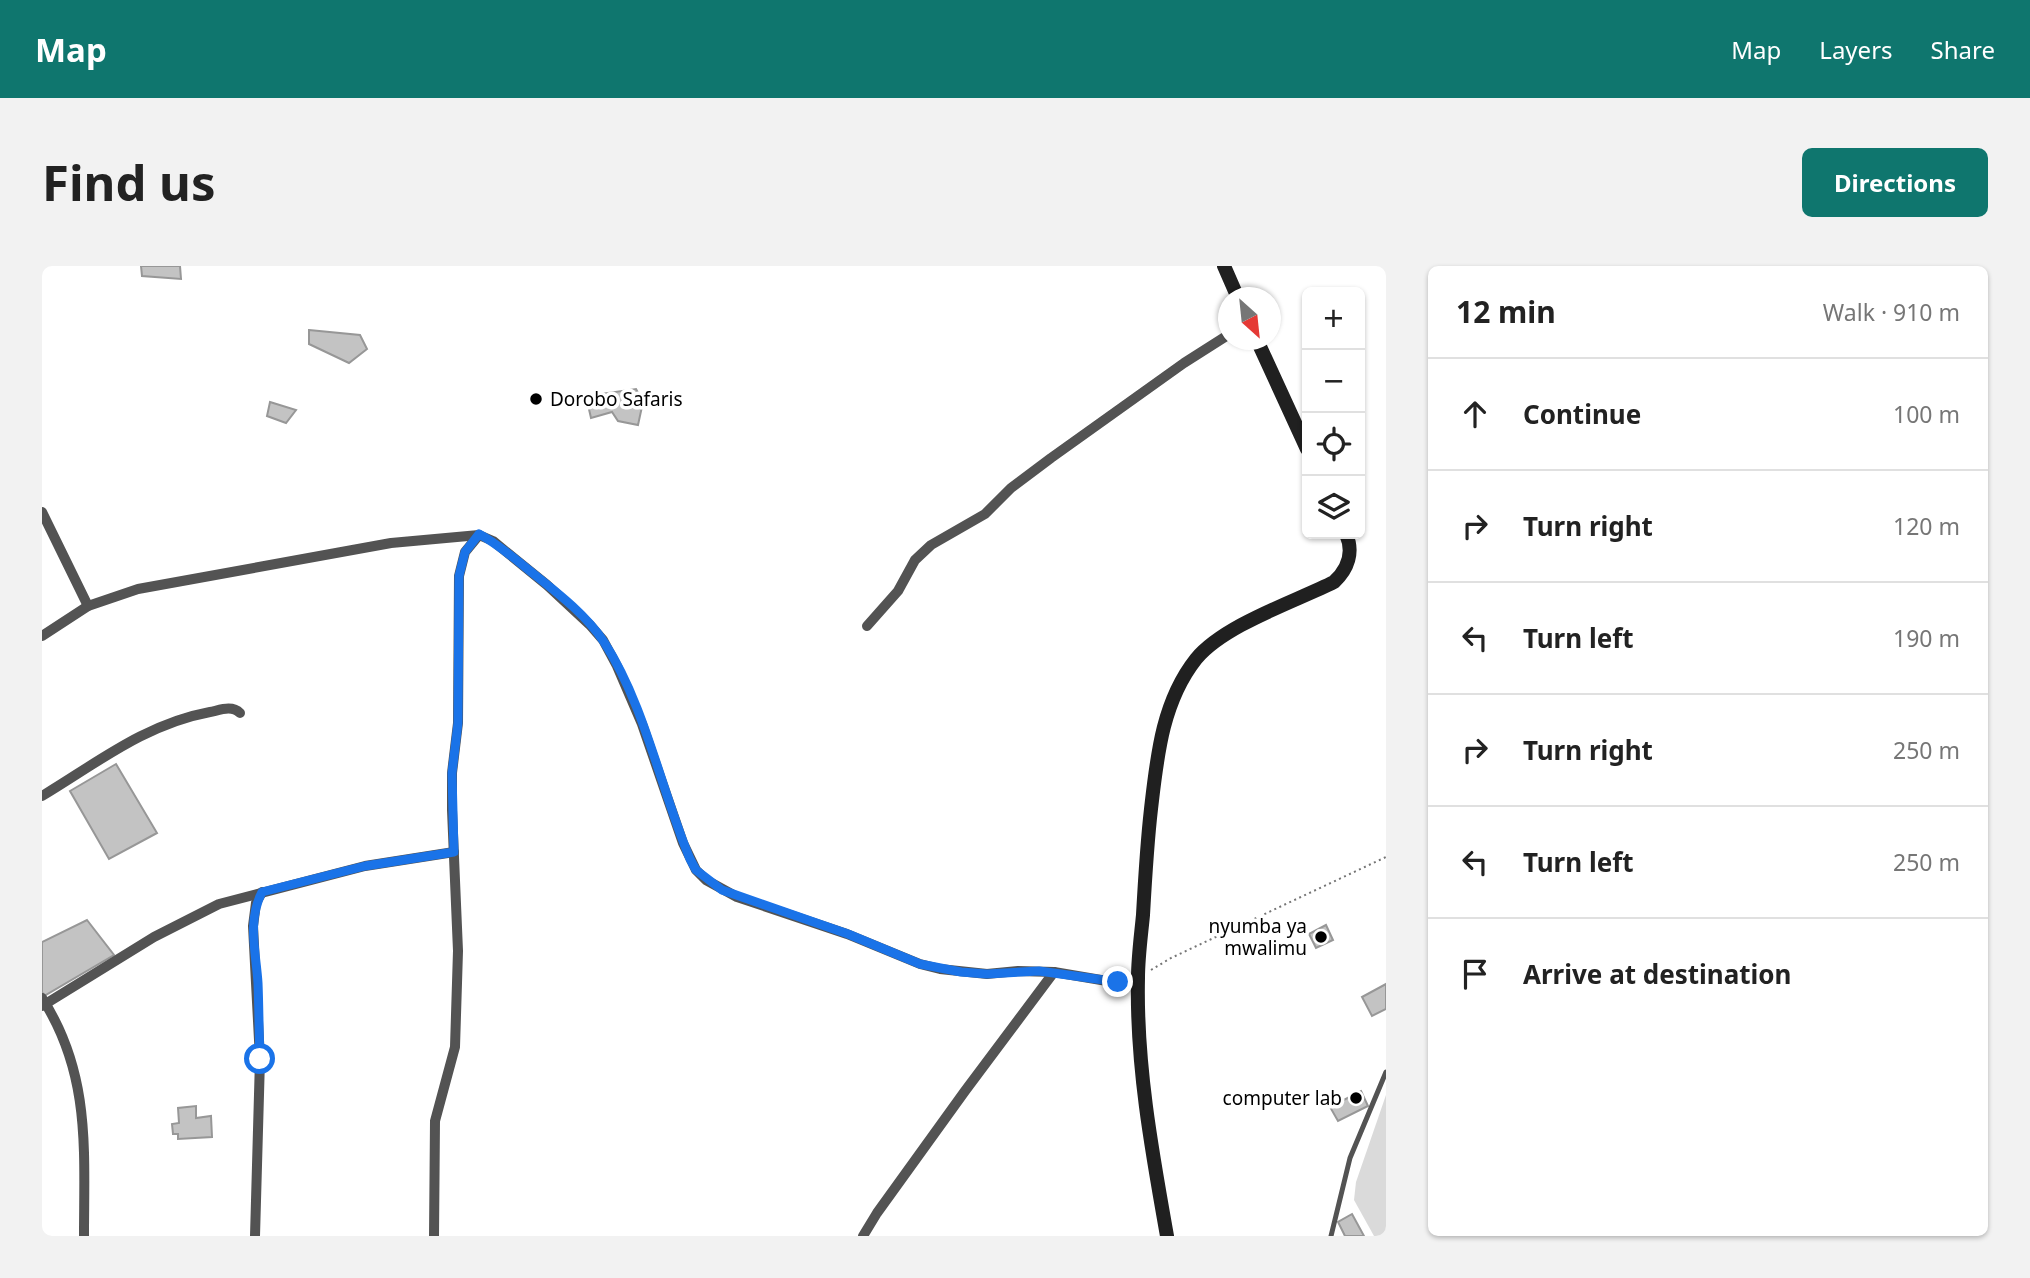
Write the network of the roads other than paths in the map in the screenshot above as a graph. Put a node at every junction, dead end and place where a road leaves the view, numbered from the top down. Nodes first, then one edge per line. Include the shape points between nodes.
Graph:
1 (1224, 266) edge
2 (1233, 287) edge
3 (1218, 341) edge
4 (1262, 350) edge
5 (1302, 438) edge
6 (42, 512) edge
7 (479, 534) junction
8 (1348, 539) edge
9 (89, 606) junction
10 (867, 626) dead end
11 (42, 636) edge
12 (240, 713) dead end
13 (42, 796) edge
14 (454, 852) junction
15 (262, 892) junction
16 (1054, 972) junction
17 (1138, 979) junction
18 (43, 1003) edge
19 (1386, 1072) edge
20 (84, 1236) edge
21 (255, 1236) edge
22 (434, 1236) edge
23 (863, 1236) edge
24 (1167, 1236) edge
25 (1331, 1236) edge

1 - 2 street
3 - 10 street via 1051,458 985,514 931,545
4 - 5 street
6 - 9 street
7 - 9 street via 298,559 138,589
7 - 14 street via 465,552 459,576
7 - 16 street via 547,585 603,640 636,711 690,859 706,880 737,897 920,964 987,974
8 - 17 street via 1345,572 1334,582 1218,640 1197,658 1178,688 1156,766
9 - 11 street
12 - 13 street via 230,709 161,725
14 - 15 street via 365,866
14 - 22 street via 455,1047 435,1121
15 - 18 street via 189,918
15 - 21 street via 253,926 260,1059
16 - 17 street via 1107,981
16 - 23 street
17 - 24 street via 1144,1088
18 - 20 street via 74,1068 83,1113
19 - 25 lane via 1350,1158

